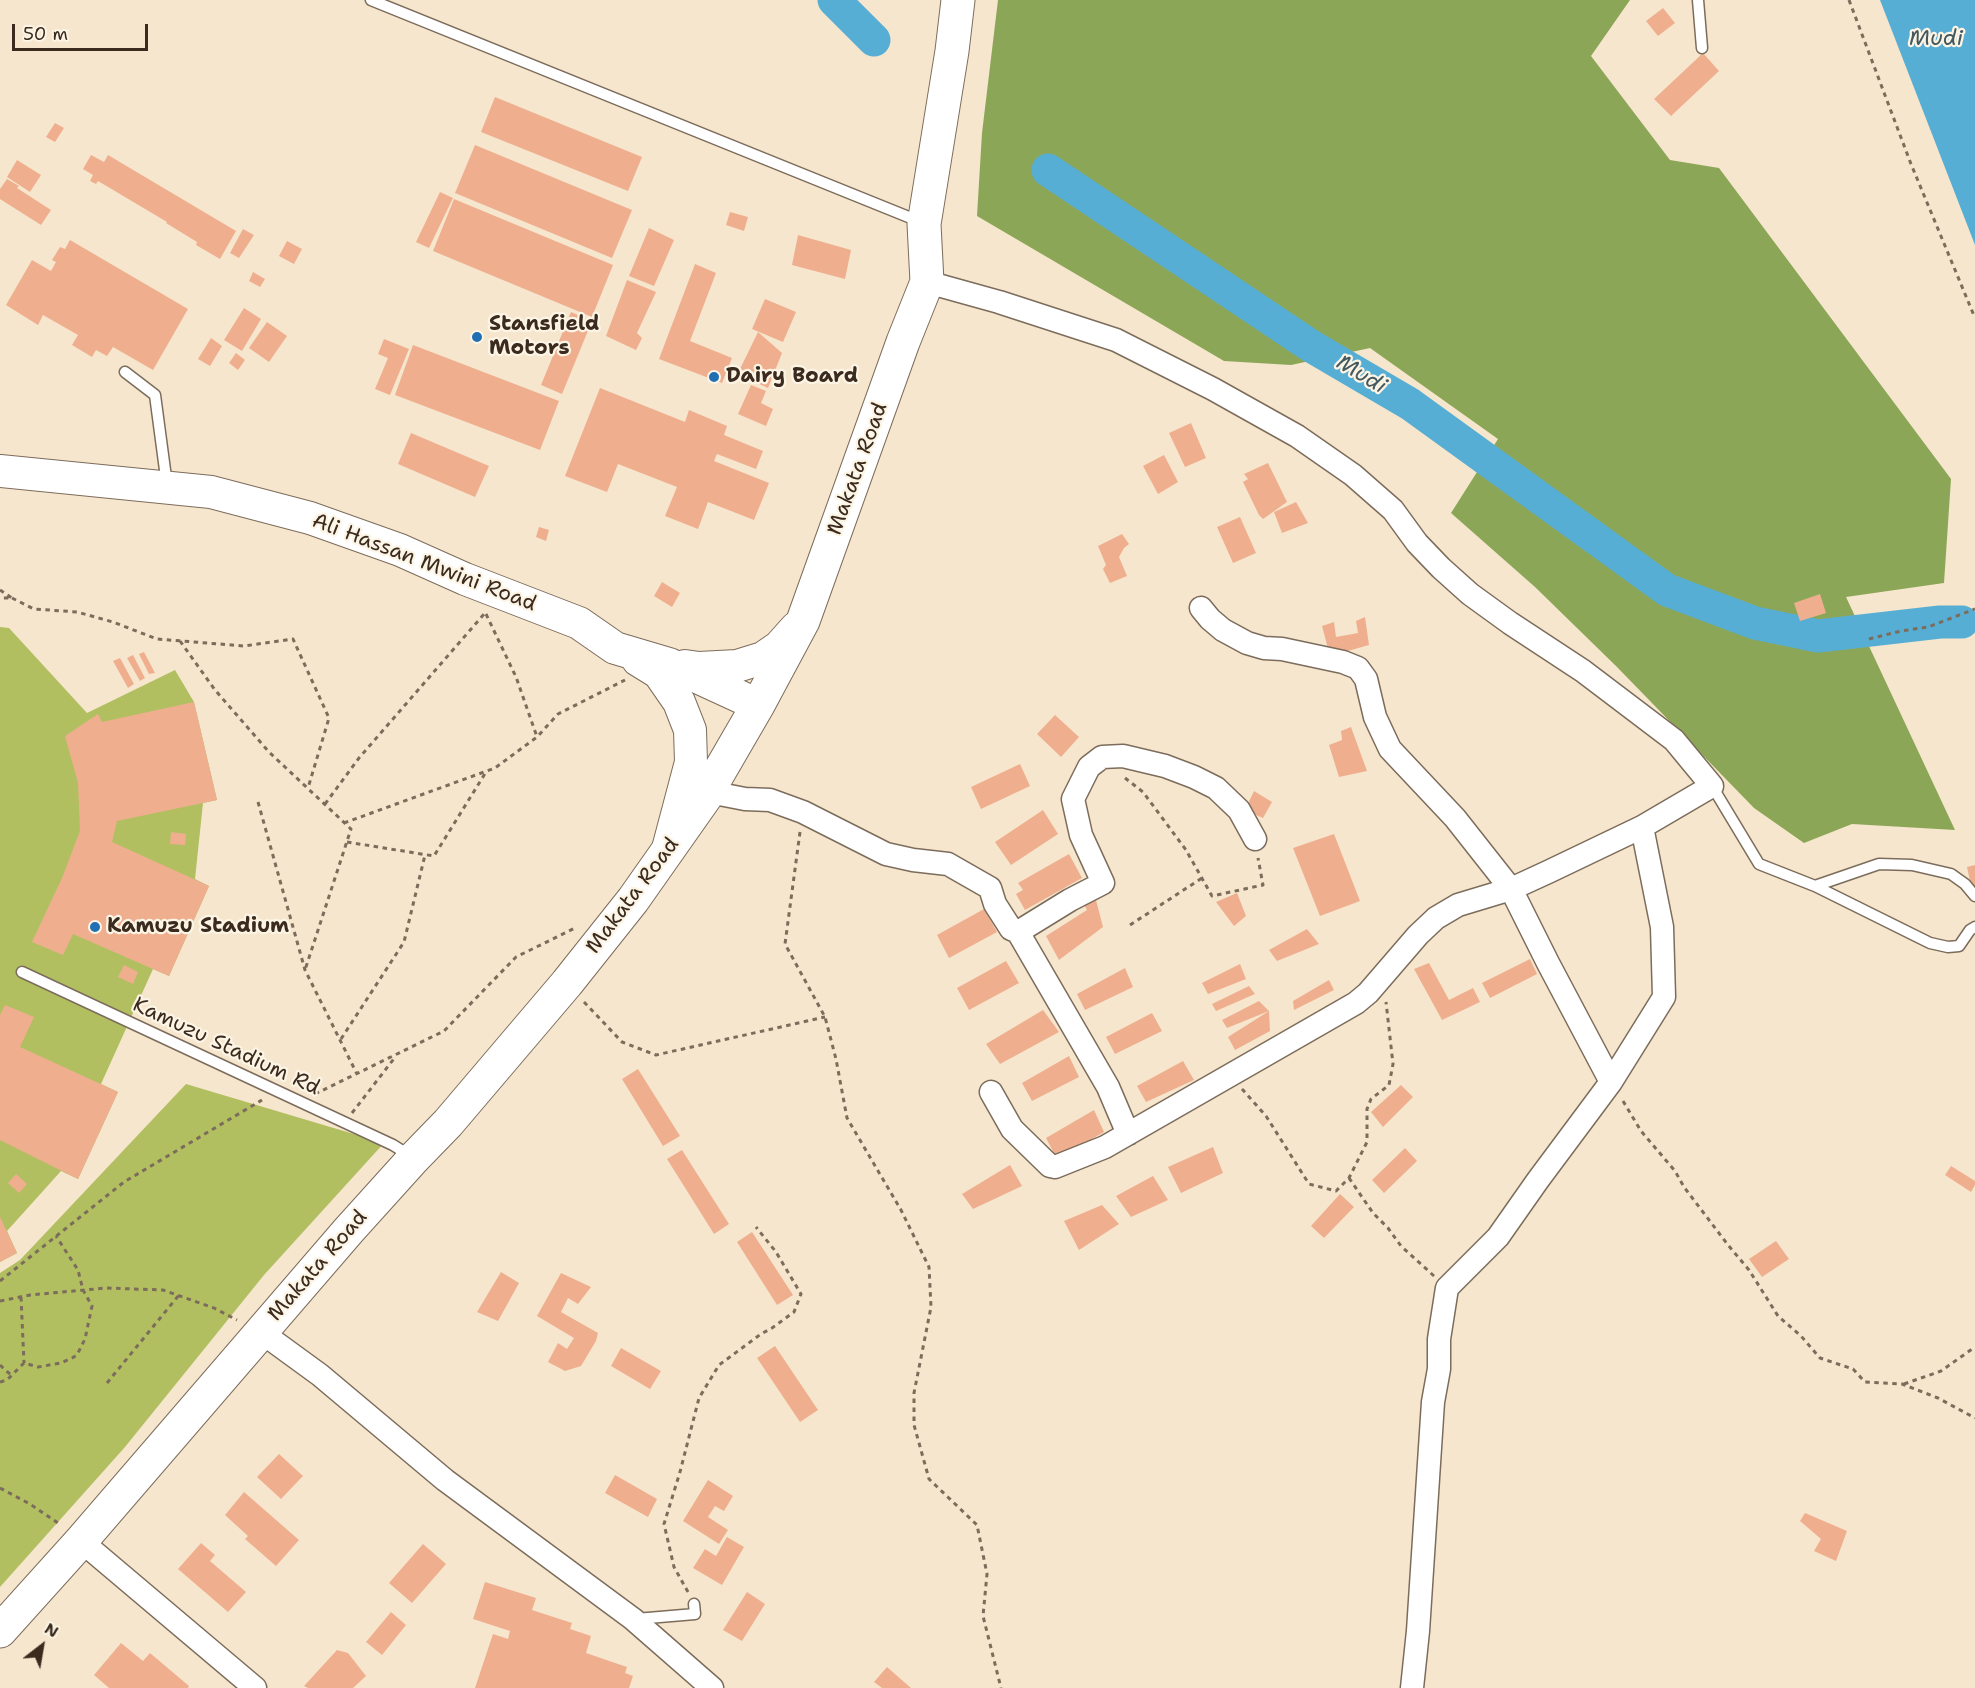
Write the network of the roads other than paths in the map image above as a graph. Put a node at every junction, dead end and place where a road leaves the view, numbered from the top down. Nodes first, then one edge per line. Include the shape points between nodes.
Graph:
1 (371, 0) edge
2 (958, 0) edge
3 (1698, 0) edge
4 (1702, 48) dead end
5 (924, 224) junction
6 (927, 282) junction
7 (125, 372) dead end
8 (0, 471) edge
9 (168, 488) junction
10 (1201, 608) dead end
11 (803, 621) junction
12 (661, 666) junction
13 (758, 705) junction
14 (1712, 786) junction
15 (709, 792) junction
16 (1642, 827) junction
17 (1255, 839) road end
18 (668, 849) junction
19 (1815, 886) junction
20 (1511, 889) junction
21 (1975, 896) edge
22 (1973, 930) edge
23 (1018, 932) junction
24 (22, 972) dead end
25 (1611, 1082) junction
26 (991, 1092) dead end
27 (1128, 1134) junction
28 (414, 1158) junction
29 (261, 1332) junction
30 (81, 1541) junction
31 (694, 1604) road end
32 (633, 1619) junction
33 (0, 1630) edge
34 (255, 1688) edge
35 (712, 1688) edge
36 (1412, 1688) edge

1 - 5 lane
2 - 5 main road, Makata Road
3 - 4 lane
5 - 6 main road, Makata Road
6 - 11 main road, Makata Road
6 - 14 street via 1116,340 1297,436 1353,475 1393,510 1417,543 1470,594 1583,670 1674,740
7 - 9 lane via 155,395
8 - 9 main road, Ali Hassan Mwini Road
9 - 12 main road, Ali Hassan Mwini Road via 211,492 310,518 400,550 579,624 615,648
10 - 20 street via 1223,630 1247,643 1358,668 1366,679 1375,717 1390,749 1455,818
11 - 12 main road via 763,658 737,666
11 - 13 main road, Makata Road
12 - 13 main road, Ali Hassan Mwini Road
12 - 18 main road via 659,673 679,702 690,730 691,762
13 - 15 main road, Makata Road
14 - 16 street
14 - 19 lane via 1759,864
15 - 18 main road, Makata Road
15 - 23 street via 770,800 803,812 886,854 948,864 990,888 995,904 1011,929
16 - 20 street
16 - 25 street via 1662,927 1664,997
17 - 23 street via 1239,810 1216,788 1165,766 1123,756 1101,758 1089,767 1073,799 1081,836 1103,883
18 - 28 main road, Makata Road via 567,983
19 - 21 lane via 1879,864 1912,865 1951,874
19 - 22 lane via 1930,943 1959,946
20 - 25 street
20 - 27 street via 1458,905 1436,918 1356,1003
23 - 27 street via 1108,1087
24 - 28 lane, Kamuzu Stadium Rd
25 - 36 street via 1498,1238 1447,1288 1433,1402
26 - 27 street via 1012,1129 1050,1166 1105,1147
28 - 29 main road, Makata Road
29 - 30 main road, Makata Road
29 - 32 street via 445,1480
30 - 33 main road, Makata Road
30 - 34 street
31 - 32 lane via 695,1614
32 - 35 street

